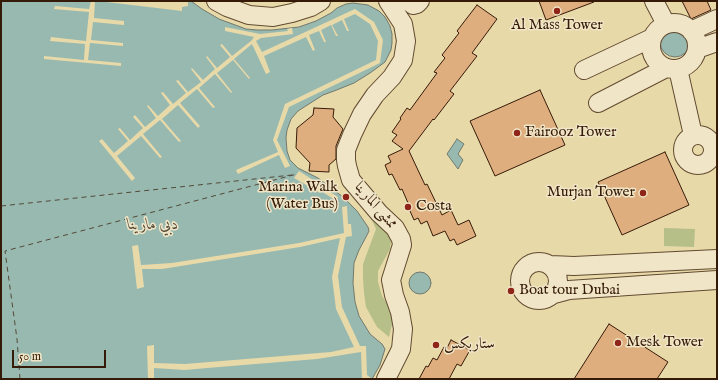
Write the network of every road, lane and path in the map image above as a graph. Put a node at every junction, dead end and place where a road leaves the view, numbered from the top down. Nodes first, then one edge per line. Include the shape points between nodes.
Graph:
1 (216, 1) edge
2 (321, 1) edge
3 (388, 1) edge
4 (408, 1) edge
5 (420, 1) edge
6 (654, 1) edge
7 (717, 19) edge
8 (666, 24) junction
9 (691, 31) junction
10 (652, 38) junction
11 (717, 42) edge
12 (697, 49) junction
13 (672, 69) junction
14 (584, 70) dead end
15 (598, 103) dead end
16 (693, 135) dead end
17 (544, 259) junction
18 (717, 259) edge
19 (717, 280) edge
20 (554, 294) junction
21 (386, 379) edge

1 - 2 street via 249,15 274,17 292,13
3 - 21 street, ممشى المارينا via 403,24 406,41 403,60 362,114 346,150 351,180 395,228 401,239 402,245 391,280 403,329 401,349
4 - 5 street via 413,5
6 - 8 street
7 - 9 street
8 - 9 street via 682,24
8 - 10 street via 660,27
9 - 12 street via 695,36
10 - 13 street via 652,56 660,65
10 - 14 street
11 - 12 street
12 - 13 street via 691,62 685,67
13 - 15 street
13 - 16 street
17 - 18 street via 574,266
17 - 20 street via 556,270 558,276 559,282
17 - 20 street via 528,265 523,270 520,284 537,307 542,300
19 - 20 street via 569,290

